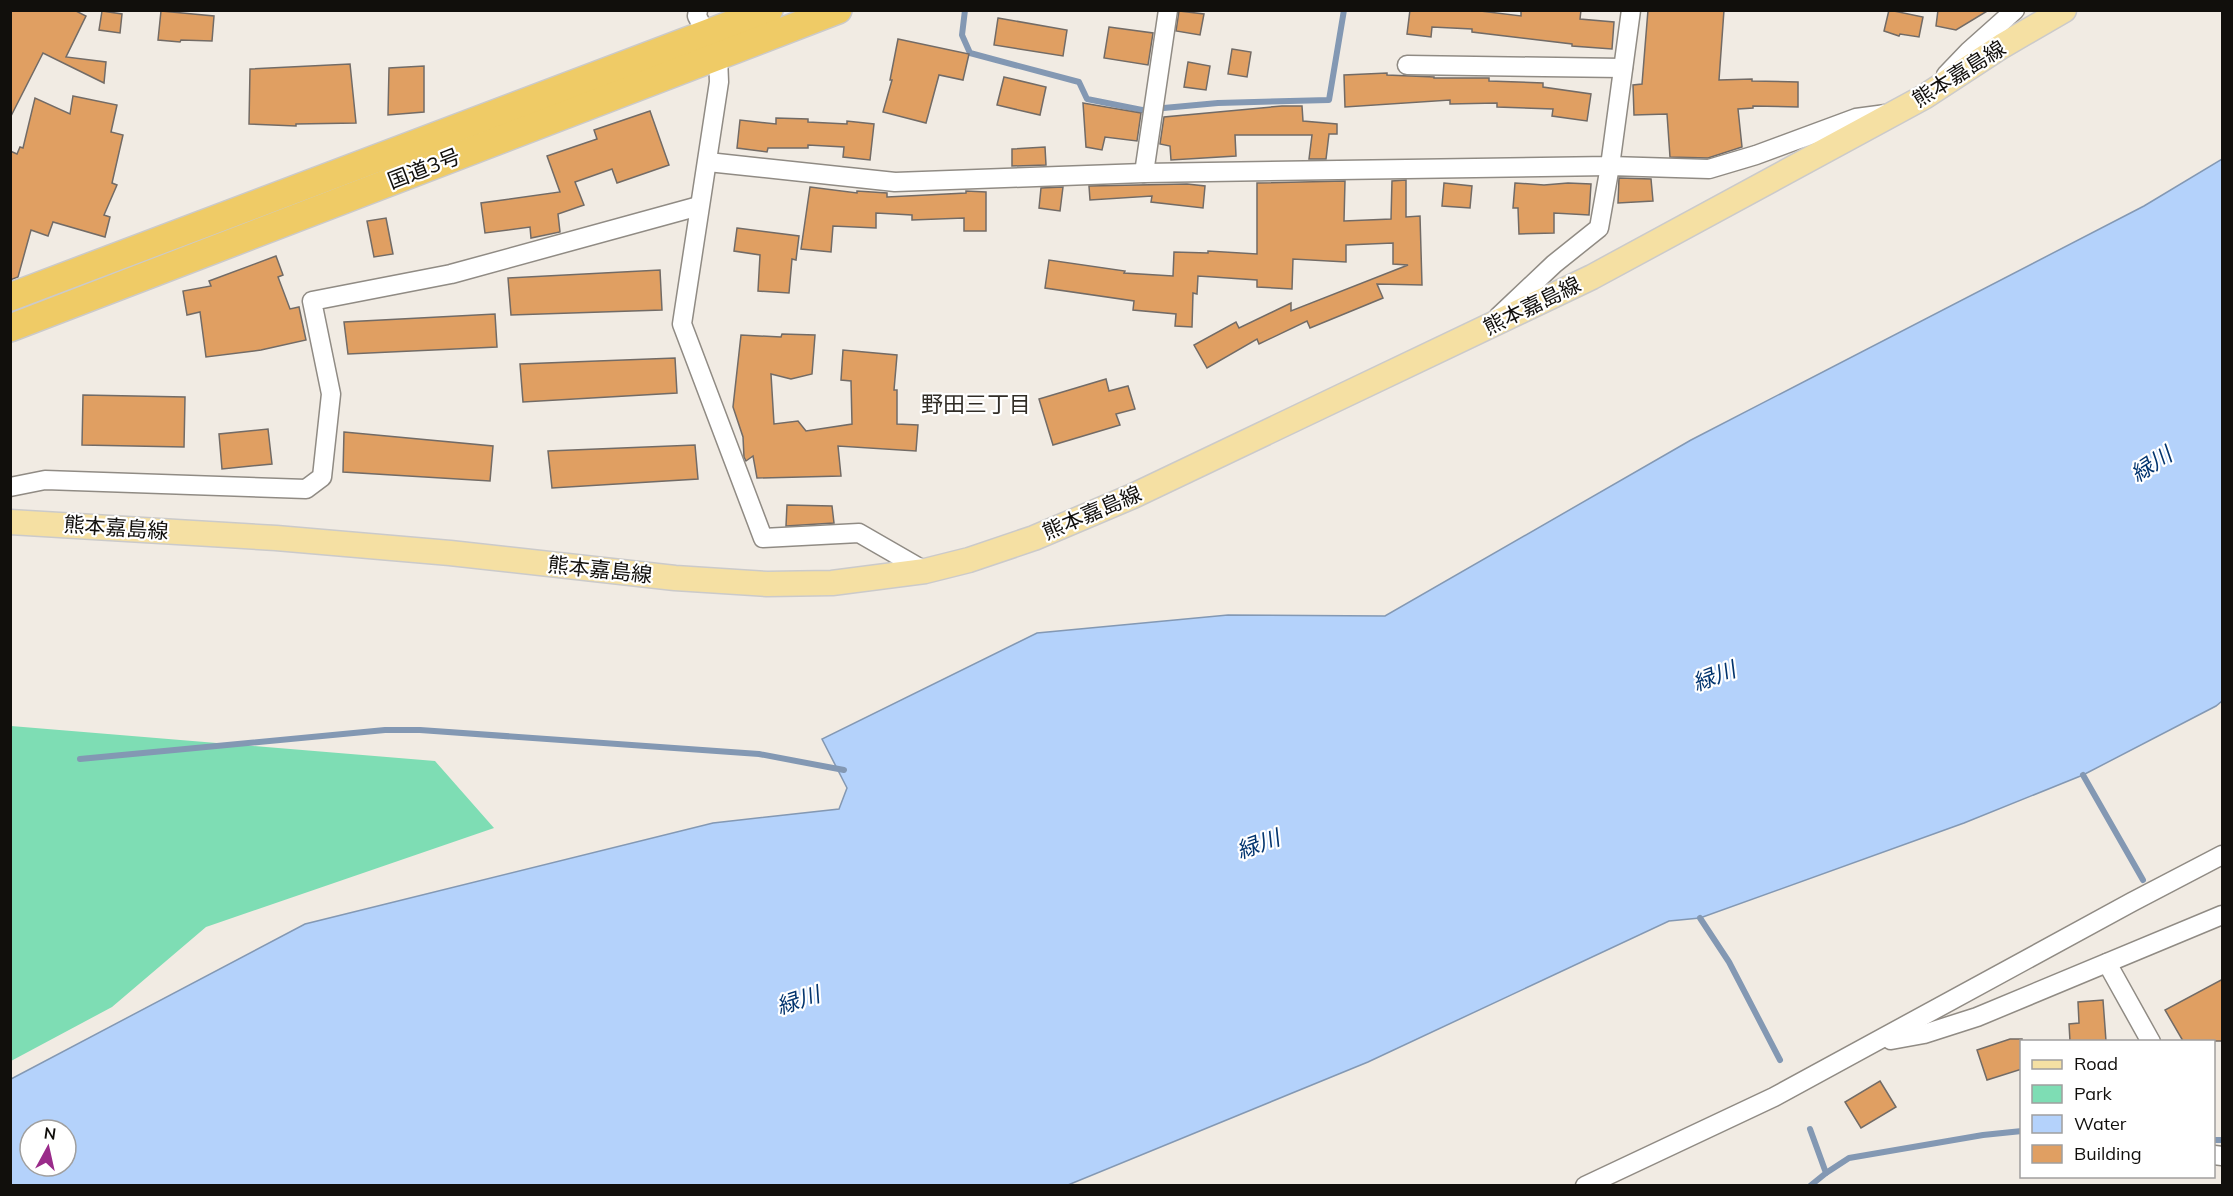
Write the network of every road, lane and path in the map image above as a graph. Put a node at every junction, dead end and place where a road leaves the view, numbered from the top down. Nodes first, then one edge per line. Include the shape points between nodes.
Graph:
1 (769, 10) edge
2 (838, 10) edge
3 (1168, 10) edge
4 (1631, 10) edge
5 (2015, 10) edge
6 (2064, 10) edge
7 (708, 34) edge
8 (1407, 65) dead end
9 (1623, 68) junction
10 (1924, 97) junction
11 (1894, 114) junction
12 (708, 162) junction
13 (1610, 166) junction
14 (1144, 173) junction
15 (699, 206) junction
16 (10, 297) edge
17 (1488, 327) junction
18 (10, 328) edge
19 (10, 487) edge
20 (10, 522) edge
21 (925, 571) junction
22 (2223, 855) edge
23 (2223, 915) edge
24 (2107, 963) junction
25 (2150, 1040) edge
26 (1845, 1059) junction
27 (1585, 1185) edge

1 - 7 highway, 国道3号
2 - 7 highway, 国道3号
3 - 14 street
4 - 9 street
5 - 10 street
6 - 10 main road, 熊本嘉島線
7 - 12 street via 719,82
7 - 16 highway, 国道3号
7 - 18 highway, 国道3号 via 639,85
8 - 9 street
9 - 13 street
10 - 11 main road, 熊本嘉島線
11 - 13 street via 1856,118 1710,169
11 - 17 main road, 熊本嘉島線 via 1592,277
12 - 14 street via 895,182
12 - 15 street
13 - 14 street
13 - 17 street via 1599,228 1554,264
15 - 19 street via 451,274 312,301 331,394 322,477 306,489 45,480
15 - 21 street via 682,324 763,538 859,533
17 - 21 main road, 熊本嘉島線 via 1133,496 1034,538
20 - 21 main road, 熊本嘉島線 via 276,538 767,584 832,583
22 - 26 street
23 - 24 street
24 - 25 street
24 - 26 street via 1977,1017 1924,1034 1881,1041
26 - 27 street via 1764,1102

